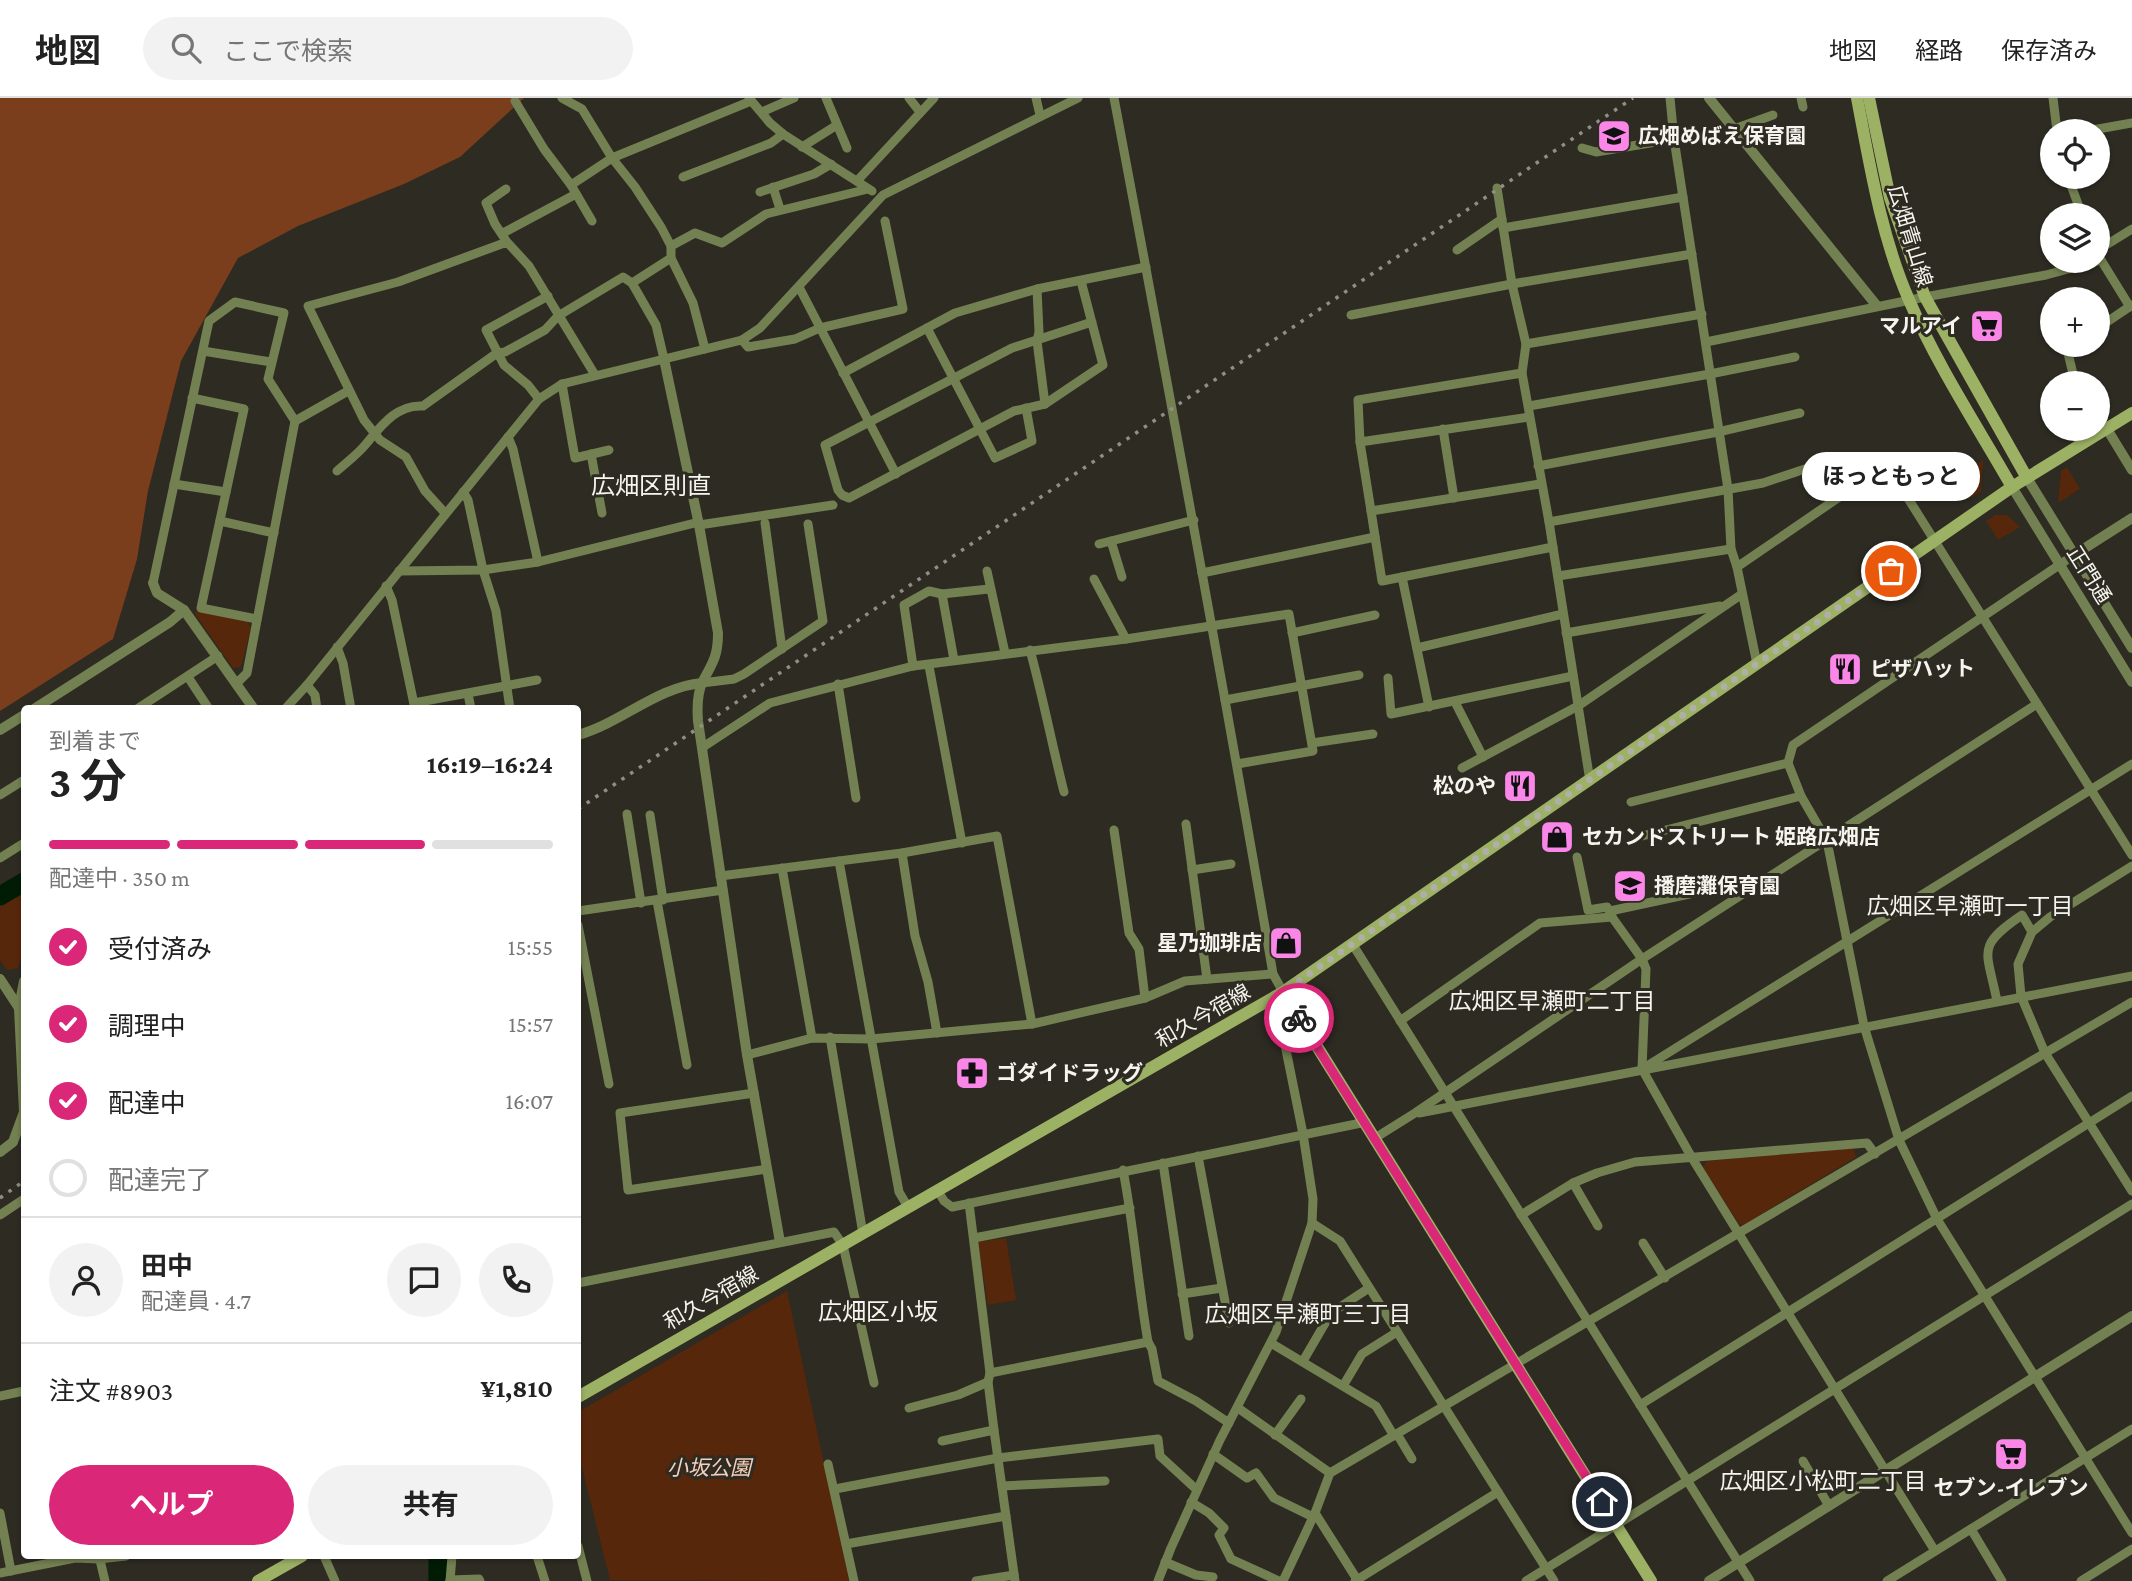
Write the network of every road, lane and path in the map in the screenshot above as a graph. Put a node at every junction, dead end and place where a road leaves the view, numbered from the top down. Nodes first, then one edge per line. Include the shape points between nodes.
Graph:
1 (562, 98) edge
2 (794, 98) edge
3 (826, 98) edge
4 (909, 98) edge
5 (934, 98) edge
6 (1036, 98) edge
7 (1078, 98) edge
8 (1114, 98) edge
9 (1670, 98) edge
10 (1709, 98) edge
11 (1857, 98) edge
12 (1869, 98) edge
13 (2053, 98) edge
14 (750, 100) edge
15 (515, 101) dead end
16 (762, 112) junction
17 (920, 112) junction
18 (1040, 115) junction
19 (1773, 115) dead end
20 (2056, 119) edge
21 (2132, 123) edge
22 (837, 125) junction
23 (2110, 127) edge
24 (1734, 129) junction
25 (783, 134) junction
26 (1674, 139) junction
27 (802, 147) junction
28 (847, 148) dead end
29 (1582, 148) dead end
30 (612, 158) junction
31 (831, 164) junction
32 (683, 177) dead end
33 (857, 181) junction
34 (773, 187) junction
35 (1497, 188) dead end
36 (506, 189) dead end
37 (869, 189) junction
38 (574, 190) junction
39 (760, 192) dead end
40 (883, 194) junction
41 (1683, 197) junction
42 (780, 209) junction
43 (592, 221) dead end
44 (885, 221) dead end
45 (1502, 223) junction
46 (2132, 229) edge
47 (505, 238) junction
48 (671, 246) junction
49 (2110, 246) edge
50 (1457, 250) dead end
51 (1692, 254) junction
52 (671, 258) junction
53 (1146, 267) junction
54 (2110, 272) edge
55 (2051, 273) edge
56 (1081, 281) junction
57 (632, 283) junction
58 (1512, 284) junction
59 (799, 287) junction
60 (1037, 289) junction
61 (548, 296) junction
62 (1925, 297) junction
63 (1909, 300) junction
64 (1877, 306) junction
65 (2131, 306) edge
66 (1702, 314) junction
67 (1351, 315) dead end
68 (558, 316) junction
69 (2110, 320) edge
70 (1092, 322) junction
71 (820, 328) junction
72 (927, 328) junction
73 (742, 340) junction
74 (1037, 341) junction
75 (1706, 342) junction
76 (1526, 344) junction
77 (705, 349) junction
78 (203, 351) junction
79 (497, 354) junction
80 (1795, 357) dead end
81 (664, 359) junction
82 (271, 362) junction
83 (843, 373) junction
84 (1522, 373) junction
85 (1710, 374) junction
86 (596, 375) junction
87 (954, 378) junction
88 (562, 384) junction
89 (348, 391) junction
90 (192, 398) junction
91 (539, 399) junction
92 (1045, 404) junction
93 (1529, 406) junction
94 (1026, 408) junction
95 (1800, 413) dead end
96 (2132, 413) edge
97 (1529, 417) junction
98 (295, 421) junction
99 (869, 423) junction
100 (2110, 427) edge
101 (980, 428) junction
102 (1443, 429) junction
103 (373, 432) junction
104 (1718, 432) junction
105 (2110, 434) edge
106 (508, 436) junction
107 (2087, 441) edge
108 (1360, 442) junction
109 (609, 450) dead end
110 (591, 454) junction
111 (1538, 466) junction
112 (1811, 467) dead end
113 (2132, 470) edge
114 (337, 471) dead end
115 (896, 474) junction
116 (2026, 478) junction
117 (174, 484) junction
118 (1540, 484) junction
119 (2012, 487) junction
120 (1728, 489) junction
121 (226, 492) junction
122 (463, 492) junction
123 (1454, 498) junction
124 (833, 505) dead end
125 (1371, 511) junction
126 (445, 513) junction
127 (602, 513) dead end
128 (2132, 518) edge
129 (1194, 520) junction
130 (220, 521) junction
131 (1549, 522) junction
132 (699, 523) junction
133 (765, 523) dead end
134 (808, 524) dead end
135 (274, 533) junction
136 (1375, 537) junction
137 (1935, 540) junction
138 (1111, 541) junction
139 (1099, 544) dead end
140 (1553, 547) junction
141 (1731, 550) junction
142 (2074, 555) junction
143 (538, 562) junction
144 (2060, 564) junction
145 (1737, 567) junction
146 (483, 570) junction
147 (398, 571) junction
148 (987, 571) dead end
149 (1202, 573) junction
150 (1558, 576) junction
151 (1122, 577) dead end
152 (1402, 577) junction
153 (1094, 579) dead end
154 (153, 583) joint
155 (386, 586) junction
156 (989, 589) junction
157 (942, 594) junction
158 (1742, 594) junction
159 (1723, 606) junction
160 (184, 610) junction
161 (1563, 614) junction
162 (1375, 615) dead end
163 (1983, 617) junction
164 (257, 619) junction
165 (1211, 625) junction
166 (1292, 633) junction
167 (1566, 633) junction
168 (1126, 639) junction
169 (337, 647) junction
170 (1417, 648) junction
171 (2132, 648) edge
172 (782, 649) junction
173 (1030, 650) junction
174 (1005, 653) junction
175 (218, 656) junction
176 (954, 660) junction
177 (1756, 664) junction
178 (913, 666) junction
179 (929, 666) junction
180 (1359, 675) dead end
181 (1573, 676) junction
182 (188, 677) junction
183 (1388, 678) dead end
184 (537, 680) dead end
185 (2132, 682) edge
186 (702, 683) junction
187 (236, 684) junction
188 (838, 684) junction
189 (307, 685) junction
190 (506, 686) junction
191 (1302, 686) junction
192 (468, 694) junction
193 (1225, 700) junction
194 (1455, 702) junction
195 (2037, 704) junction
196 (40, 705) edge
197 (143, 705) edge
198 (206, 705) edge
199 (251, 705) edge
200 (289, 705) edge
201 (316, 705) edge
202 (350, 705) edge
203 (414, 705) edge
204 (418, 705) edge
205 (470, 705) edge
206 (509, 705) edge
207 (1578, 706) junction
208 (1429, 707) junction
209 (21, 717) edge
210 (0, 730) edge
211 (581, 734) edge
212 (1373, 734) dead end
213 (1312, 743) junction
214 (702, 747) junction
215 (1483, 757) junction
216 (1237, 764) junction
217 (1788, 764) junction
218 (2132, 764) edge
219 (1462, 768) dead end
220 (1590, 781) junction
221 (21, 782) edge
222 (2091, 790) junction
223 (1065, 792) dead end
224 (0, 795) edge
225 (1801, 796) junction
226 (856, 798) dead end
227 (1631, 802) dead end
228 (627, 814) dead end
229 (650, 815) dead end
230 (1186, 824) dead end
231 (1114, 830) dead end
232 (1638, 837) dead end
233 (1827, 841) junction
234 (961, 843) junction
235 (21, 845) edge
236 (902, 853) junction
237 (2132, 855) edge
238 (1577, 857) dead end
239 (0, 858) edge
240 (839, 861) junction
241 (1231, 864) dead end
242 (2132, 866) edge
243 (782, 868) junction
244 (1192, 870) junction
245 (720, 876) junction
246 (1773, 876) junction
247 (723, 890) junction
248 (660, 900) junction
249 (641, 903) junction
250 (581, 911) edge
251 (1611, 914) junction
252 (2032, 932) junction
253 (581, 940) edge
254 (1847, 941) junction
255 (1353, 945) junction
256 (1642, 959) junction
257 (1273, 974) junction
258 (2132, 976) edge
259 (0, 979) edge
260 (1207, 979) junction
261 (1283, 992) junction
262 (2021, 996) junction
263 (1145, 998) junction
264 (1997, 1001) junction
265 (2132, 1002) edge
266 (21, 1007) edge
267 (1400, 1021) junction
268 (1032, 1024) junction
269 (1864, 1026) junction
270 (937, 1033) junction
271 (830, 1037) junction
272 (812, 1038) junction
273 (871, 1039) junction
274 (2045, 1054) junction
275 (747, 1055) junction
276 (687, 1065) dead end
277 (1642, 1069) junction
278 (609, 1084) dead end
279 (754, 1093) junction
280 (1445, 1093) junction
281 (2132, 1096) edge
282 (1454, 1107) junction
283 (1415, 1113) junction
284 (21, 1120) edge
285 (1366, 1122) junction
286 (2089, 1123) junction
287 (21, 1133) edge
288 (1303, 1134) junction
289 (1375, 1138) junction
290 (1899, 1140) junction
291 (13, 1142) junction
292 (0, 1152) edge
293 (1875, 1154) junction
294 (1198, 1156) junction
295 (1692, 1158) junction
296 (1163, 1163) junction
297 (767, 1169) junction
298 (1123, 1170) junction
299 (1573, 1184) junction
300 (938, 1191) junction
301 (2132, 1191) edge
302 (21, 1201) edge
303 (969, 1203) junction
304 (2132, 1204) edge
305 (908, 1208) junction
306 (1130, 1208) junction
307 (0, 1215) edge
308 (1521, 1215) junction
309 (1937, 1219) junction
310 (1312, 1223) junction
311 (1598, 1226) dead end
312 (863, 1234) junction
313 (1739, 1234) junction
314 (974, 1238) junction
315 (780, 1241) junction
316 (1643, 1243) dead end
317 (843, 1245) junction
318 (1665, 1278) junction
319 (581, 1282) edge
320 (1222, 1288) junction
321 (1369, 1288) junction
322 (1182, 1294) junction
323 (1985, 1296) junction
324 (1787, 1311) junction
325 (2132, 1316) edge
326 (1229, 1322) dead end
327 (1589, 1323) junction
328 (1397, 1332) junction
329 (1189, 1336) dead end
330 (1148, 1342) junction
331 (1271, 1343) junction
332 (1303, 1361) junction
333 (1516, 1364) junction
334 (989, 1377) junction
335 (2035, 1377) junction
336 (874, 1383) dead end
337 (1343, 1386) junction
338 (1836, 1388) junction
339 (21, 1392) edge
340 (581, 1395) edge
341 (0, 1396) edge
342 (1301, 1399) dead end
343 (1640, 1405) junction
344 (909, 1408) dead end
345 (1238, 1408) junction
346 (1444, 1408) junction
347 (1229, 1423) junction
348 (2132, 1429) edge
349 (994, 1430) junction
350 (1275, 1435) junction
351 (1396, 1435) junction
352 (942, 1441) dead end
353 (1213, 1454) junction
354 (998, 1458) junction
355 (2085, 1458) junction
356 (1412, 1459) dead end
357 (1803, 1461) dead end
358 (828, 1464) dead end
359 (1886, 1470) junction
360 (1331, 1473) junction
361 (1687, 1480) junction
362 (1105, 1481) dead end
363 (1002, 1486) junction
364 (835, 1489) junction
365 (1197, 1490) junction
366 (1498, 1492) junction
367 (1191, 1502) junction
368 (1829, 1506) junction
369 (0, 1513) edge
370 (1314, 1515) junction
371 (1006, 1516) junction
372 (1616, 1525) junction
373 (1971, 1529) junction
374 (2132, 1533) edge
375 (846, 1544) junction
376 (2132, 1549) edge
377 (1935, 1551) junction
378 (581, 1558) edge
379 (66, 1559) edge
380 (100, 1559) edge
381 (297, 1559) edge
382 (325, 1559) edge
383 (452, 1559) edge
384 (538, 1559) edge
385 (1165, 1562) junction
386 (1739, 1563) junction
387 (1546, 1569) junction
388 (11, 1571) junction
389 (0, 1573) edge
390 (1213, 1577) dead end
391 (1014, 1578) edge
392 (105, 1581) edge
393 (258, 1581) edge
394 (335, 1581) edge
395 (450, 1581) edge
396 (480, 1581) edge
397 (545, 1581) edge
398 (587, 1581) edge
399 (854, 1581) edge
400 (976, 1581) edge
401 (1158, 1581) edge
402 (1281, 1581) edge
403 (1357, 1581) edge
404 (1526, 1581) edge
405 (1554, 1581) edge
406 (1651, 1581) edge
407 (1709, 1581) edge
408 (1750, 1581) edge
409 (1887, 1581) edge
410 (2002, 1581) edge
411 (2081, 1581) edge

1 - 30 street via 582,109
2 - 16 street
3 - 22 street
4 - 17 street
5 - 17 street
6 - 18 street
7 - 18 street
8 - 53 street
9 - 26 street
10 - 24 street
11 - 63 main road, 広畑青山線 via 1877,203
12 - 62 main road, 広畑青山線 via 1890,198
13 - 20 street
14 - 16 street
14 - 30 street
15 - 38 street
16 - 25 street
17 - 33 street
18 - 40 street
19 - 24 street
21 - 23 street
22 - 27 street
22 - 28 street
24 - 64 street
25 - 27 street
25 - 32 street via 771,143
26 - 29 street via 1596,152
26 - 41 street
27 - 31 street
30 - 38 street
30 - 48 street
31 - 33 street
31 - 34 street
33 - 37 street
34 - 39 street
34 - 42 street
35 - 45 street
36 - 47 street via 486,202
37 - 40 street
37 - 42 street
38 - 43 street
38 - 47 street
40 - 59 street
41 - 45 street
41 - 51 street
42 - 48 street via 722,243 698,232
44 - 71 street via 903,309
45 - 50 street
45 - 58 street
46 - 49 street
47 - 61 street
47 - 89 street via 398,282 308,306
48 - 52 street
51 - 58 street
51 - 66 street
52 - 57 street
52 - 77 street via 693,303
53 - 56 street
53 - 129 street
54 - 65 street
55 - 62 street
56 - 60 street
56 - 70 street
57 - 68 street via 623,277
57 - 81 street via 656,325
58 - 67 street
58 - 76 street
59 - 71 street
59 - 73 street
60 - 72 street via 955,313
60 - 74 street
61 - 68 street
61 - 79 street via 486,330
62 - 63 street
62 - 116 main road, 広畑青山線
63 - 64 street
63 - 119 main road, 広畑青山線
64 - 75 street
65 - 69 street
66 - 75 street
66 - 76 street
68 - 79 street via 545,330
68 - 86 street
70 - 74 street
70 - 92 street via 1103,365
71 - 73 street via 795,339 748,347
71 - 83 street
72 - 83 street
72 - 87 street
73 - 77 street
74 - 87 street via 1012,348
74 - 92 street
75 - 85 street
76 - 84 street
77 - 81 street
78 - 82 street
78 - 82 street via 209,321 235,302 284,313
78 - 90 street
79 - 91 street
79 - 103 street via 423,406 411,405
80 - 85 street
81 - 86 street
81 - 132 street
82 - 98 street via 268,379
83 - 99 street
84 - 93 street
84 - 108 street via 1358,400
85 - 93 street
85 - 104 street
86 - 88 street
87 - 99 street
87 - 101 street
88 - 91 street
88 - 110 street via 575,458
89 - 98 street
89 - 103 street
90 - 117 street
90 - 121 street via 244,408
91 - 106 street
92 - 94 street
93 - 97 street
94 - 101 street
94 - 101 street via 1032,441 995,458
95 - 104 street
96 - 100 main road, 和久今宿線
97 - 102 street
97 - 111 street
98 - 135 street
99 - 115 street
99 - 115 street via 825,445 838,490 849,498
101 - 115 street
102 - 108 street
102 - 123 street
103 - 114 street
103 - 126 street via 406,457 425,491
104 - 111 street
104 - 120 street
105 - 113 street
106 - 122 street
106 - 143 street
107 - 116 main road, 和久今宿線
108 - 125 street
109 - 110 street
110 - 127 street
111 - 118 street
112 - 120 street
116 - 119 main road, 和久今宿線
116 - 142 street, 正門通
117 - 121 street
117 - 154 street
118 - 123 street
118 - 131 street
119 - 137 main road, 和久今宿線
119 - 144 street, 正門通
120 - 131 street
120 - 141 street
121 - 130 street
122 - 126 street
122 - 146 street
123 - 125 street
124 - 132 street
125 - 136 street
126 - 147 street
128 - 142 street
129 - 138 street
129 - 149 street
130 - 135 street
130 - 164 street via 201,608
131 - 140 street
132 - 143 street
132 - 186 street via 718,633 713,665
133 - 172 street
134 - 172 street via 823,621
135 - 164 street
136 - 149 street
136 - 152 street via 1382,581
137 - 145 street via 1899,484 1851,489
137 - 163 street
137 - 177 main road, 和久今宿線
138 - 139 street
138 - 151 street
140 - 150 street
140 - 152 street
141 - 145 street
141 - 150 street
142 - 144 street
142 - 171 street, 正門通
143 - 146 street
144 - 163 street
144 - 185 street, 正門通
145 - 158 street
146 - 147 street
146 - 190 street via 496,611
147 - 155 street
148 - 156 street
149 - 165 street
150 - 161 street
152 - 170 street
153 - 168 street
154 - 160 street via 156,593
155 - 169 street
155 - 203 street
156 - 157 street
156 - 174 street
157 - 176 street
157 - 178 street via 929,591 904,605
158 - 159 street
158 - 177 street
159 - 167 street
159 - 207 street
160 - 175 street
160 - 196 street
161 - 167 street
161 - 170 street
162 - 166 street
163 - 195 street
163 - 217 street via 1793,745
164 - 187 street via 247,673
165 - 166 street via 1289,614
165 - 168 street
165 - 193 street
166 - 191 street
167 - 181 street
168 - 173 street
169 - 189 street
169 - 202 street
170 - 208 street
172 - 186 street via 734,679
173 - 174 street
173 - 223 street
174 - 176 street
175 - 182 street
175 - 187 street
176 - 179 street
177 - 220 main road, 和久今宿線
178 - 179 street
178 - 188 street
179 - 234 street
180 - 191 street
181 - 194 street
181 - 207 street
182 - 197 street
182 - 198 street
183 - 208 street via 1391,714
184 - 190 street
186 - 211 street via 681,685
186 - 214 street via 697,708
187 - 199 street
188 - 214 street via 770,703
188 - 226 street
189 - 200 street
189 - 201 street
190 - 192 street
190 - 206 street
191 - 193 street
191 - 213 street
192 - 204 street
192 - 205 street
193 - 216 street
194 - 208 street
194 - 215 street
195 - 222 street
195 - 233 street
207 - 215 street
207 - 220 street
209 - 210 street
212 - 213 street
213 - 216 street via 1313,751
214 - 245 street
215 - 219 street
216 - 257 street
217 - 225 street
217 - 227 street
218 - 222 street
220 - 255 main road, 和久今宿線
221 - 224 street
222 - 237 street
222 - 254 street
225 - 232 street
225 - 233 street
228 - 249 street
229 - 248 street
230 - 244 street
231 - 263 street via 1129,933 1139,949
233 - 246 street
233 - 254 street
234 - 236 street
234 - 268 street via 997,836
235 - 239 street
236 - 240 street
236 - 270 street
238 - 251 street via 1588,910 1607,907
240 - 243 street
240 - 273 street
241 - 244 street
242 - 252 street
243 - 245 street
243 - 272 street
244 - 260 street
245 - 247 street
246 - 251 street
246 - 256 street
247 - 248 street
247 - 275 street
248 - 249 street
248 - 276 street
249 - 250 street
251 - 256 street
251 - 267 street via 1540,923
252 - 262 street via 2018,964
252 - 264 street via 2022,915 1989,943
253 - 278 street
254 - 269 street
254 - 277 street
255 - 261 main road, 和久今宿線
255 - 267 street
256 - 277 street via 1646,969
256 - 280 street
257 - 260 street
257 - 261 street
258 - 262 street
259 - 266 street
260 - 263 street via 1185,981
261 - 285 main road
261 - 288 street via 1278,1010
261 - 300 main road, 和久今宿線
262 - 264 street
262 - 274 street
263 - 268 street
264 - 269 street
265 - 274 street
267 - 280 street
268 - 270 street
269 - 277 street
269 - 290 street
270 - 273 street
271 - 272 street
271 - 273 street
271 - 312 street
272 - 275 street
273 - 305 street via 899,1192
274 - 286 street
274 - 290 street
275 - 279 street
277 - 282 street
277 - 295 street
279 - 297 street
279 - 297 street via 620,1113 628,1190
280 - 282 street
280 - 283 street
281 - 286 street
282 - 283 street
282 - 308 street
283 - 289 street
284 - 291 street
285 - 288 street
285 - 289 main road
286 - 301 street
286 - 309 street
287 - 291 street
288 - 294 street
288 - 310 street
289 - 333 main road
290 - 293 street
290 - 309 street
291 - 292 street
293 - 295 street via 1867,1143
293 - 313 street
294 - 296 street
294 - 320 street
295 - 299 street via 1635,1162
295 - 313 street
296 - 298 street
296 - 322 street
297 - 315 street
298 - 303 street
298 - 306 street
299 - 308 street
299 - 311 street
300 - 303 street via 952,1207
300 - 305 main road, 和久今宿線
302 - 307 street
303 - 314 street
304 - 323 street
305 - 312 main road, 和久今宿線
306 - 314 street
306 - 330 street
308 - 327 street
309 - 323 street
309 - 324 street
310 - 321 street via 1340,1241
310 - 331 street
312 - 317 main road, 和久今宿線
313 - 318 street
313 - 324 street
314 - 334 street
315 - 317 street via 834,1232
315 - 319 street
316 - 318 street
317 - 336 street
317 - 340 main road, 和久今宿線
318 - 327 street
320 - 322 street
320 - 326 street
321 - 328 street
321 - 332 street via 1331,1313
322 - 329 street
323 - 335 street
323 - 338 street
324 - 338 street
324 - 343 street
325 - 335 street
327 - 333 street
327 - 343 street
328 - 337 street via 1362,1354
328 - 346 street
330 - 334 street
330 - 347 street via 1158,1381
331 - 332 street
331 - 345 street
332 - 337 street
333 - 346 street
333 - 372 main road
334 - 344 street via 958,1395
334 - 349 street
335 - 355 street
335 - 359 street
337 - 351 street via 1376,1406
338 - 359 street
338 - 361 street
339 - 341 street
342 - 350 street
343 - 361 street
345 - 347 street
345 - 350 street
346 - 351 street
346 - 366 street
347 - 353 street
348 - 355 street
349 - 352 street
349 - 354 street
350 - 360 street
351 - 356 street
351 - 360 street
353 - 365 street
353 - 370 street via 1247,1478 1255,1473 1274,1498
354 - 363 street
354 - 364 street
354 - 365 street via 1157,1439 1160,1456
355 - 373 street
355 - 374 street
357 - 368 street
358 - 364 street
359 - 368 street
359 - 377 street
360 - 370 street
361 - 372 street
361 - 386 street
362 - 363 street
363 - 371 street
364 - 375 street
365 - 367 street
366 - 387 street
366 - 403 street
367 - 385 street
367 - 402 street via 1224,1528 1219,1535 1231,1559
368 - 386 street
369 - 388 street
370 - 402 street
370 - 403 street
371 - 375 street
371 - 391 street
372 - 387 street
372 - 406 main road
373 - 377 street
373 - 410 street
375 - 399 street
376 - 411 street
377 - 409 street
378 - 398 street
379 - 388 street
380 - 392 street
381 - 393 main road
382 - 394 street
383 - 395 street
384 - 397 street
385 - 390 street
385 - 401 street
386 - 407 street
386 - 408 street
387 - 404 street
387 - 405 street
388 - 389 street
391 - 400 street
395 - 396 street

